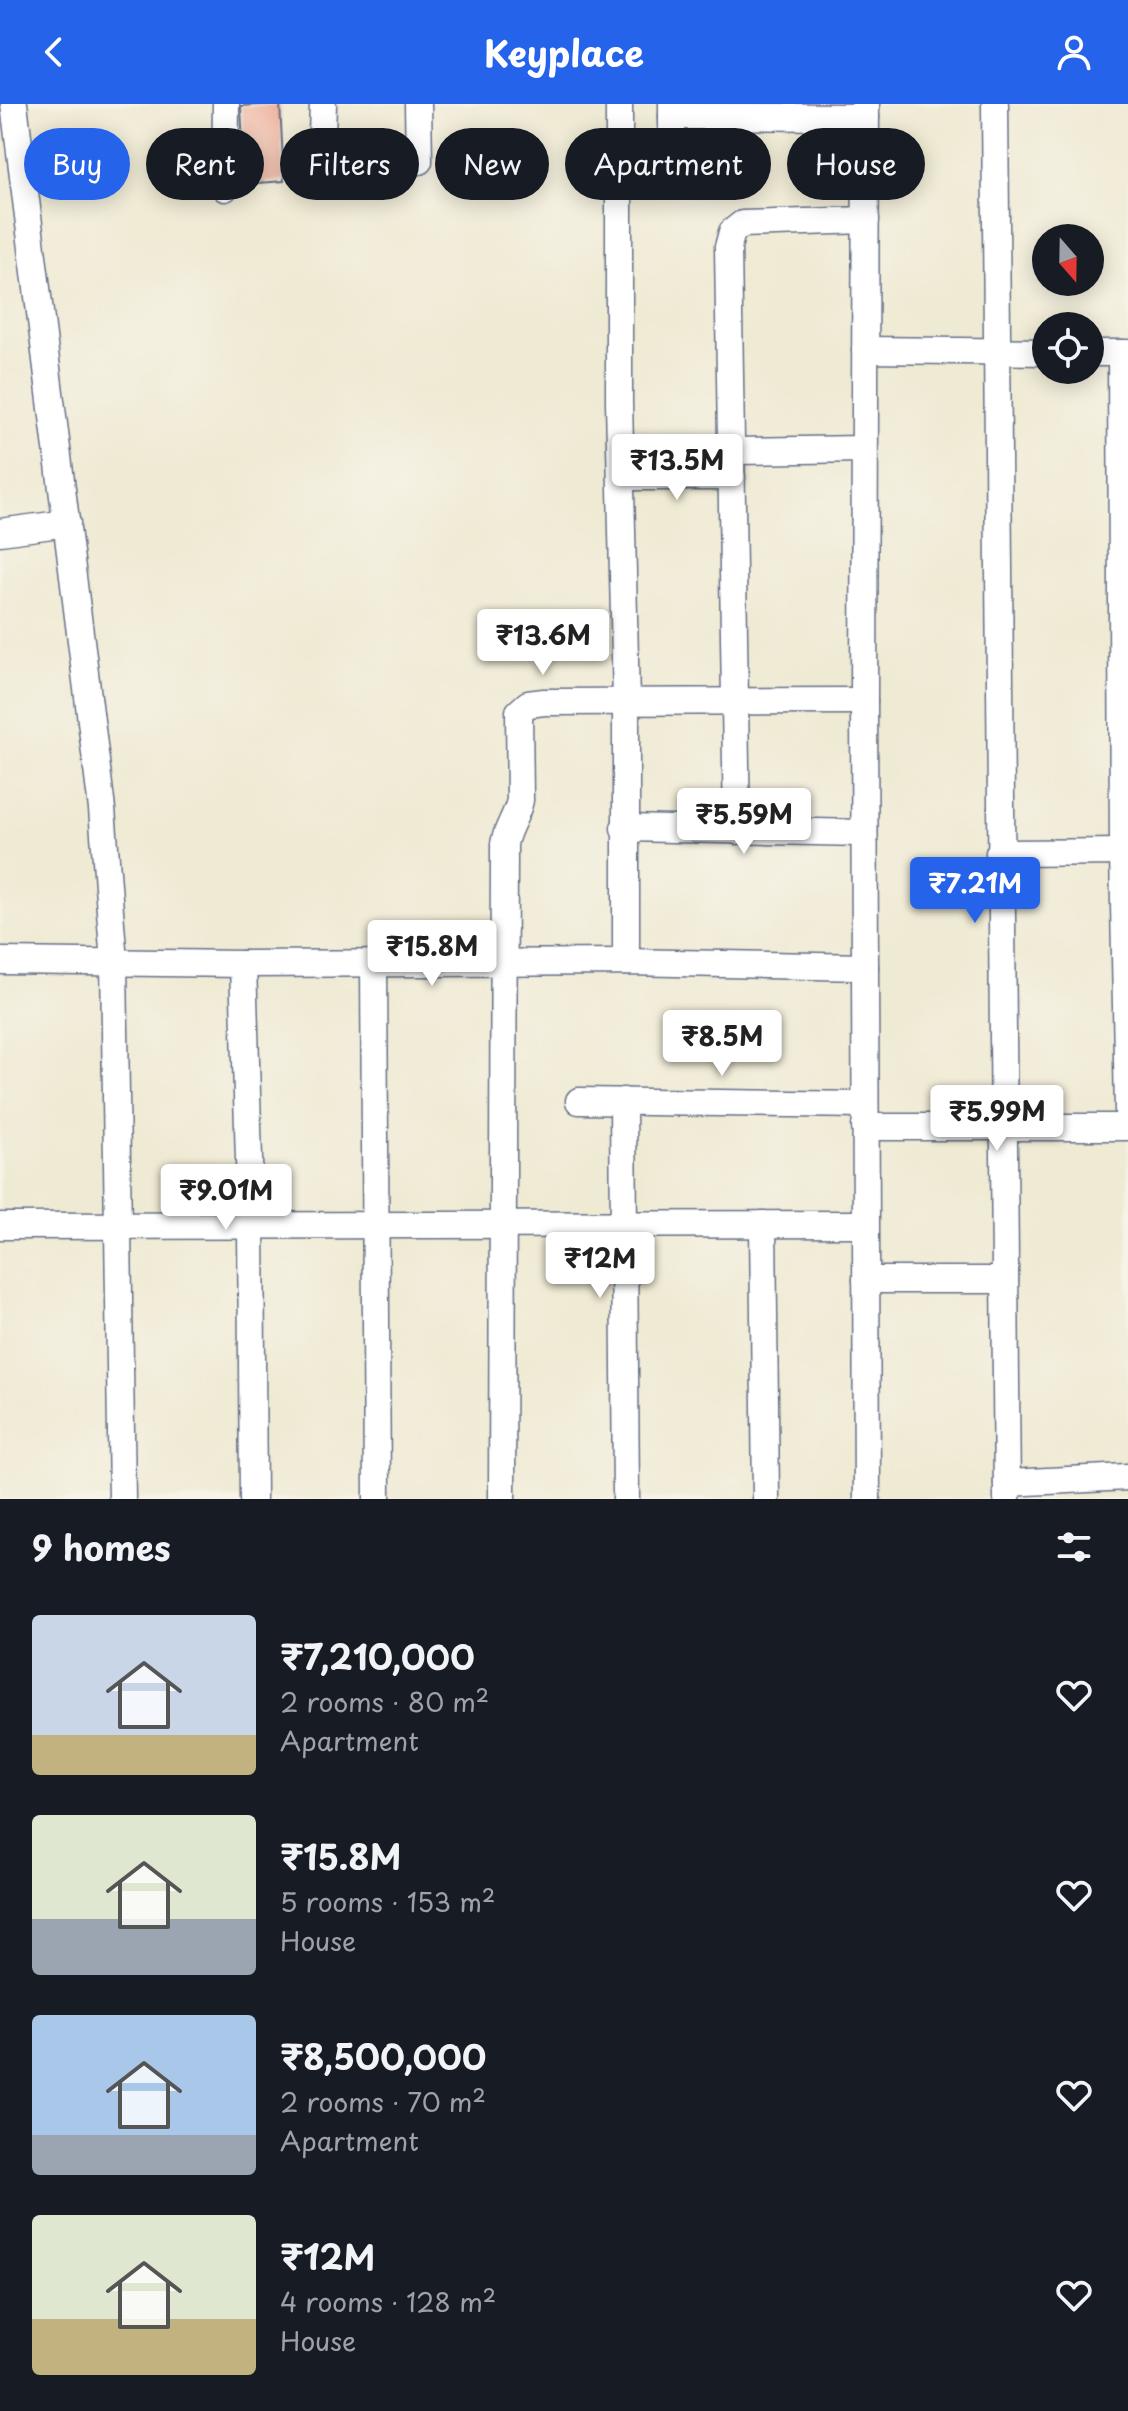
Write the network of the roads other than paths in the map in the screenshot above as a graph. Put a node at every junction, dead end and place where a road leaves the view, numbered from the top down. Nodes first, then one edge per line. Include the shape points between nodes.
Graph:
1 (14, 104) edge
2 (226, 104) edge
3 (323, 104) edge
4 (418, 104) edge
5 (619, 104) edge
6 (995, 104) edge
7 (672, 110) edge
8 (713, 110) edge
9 (866, 110) edge
10 (226, 128) edge
11 (322, 128) edge
12 (418, 128) edge
13 (9, 145) edge
14 (866, 220) junction
15 (865, 350) junction
16 (997, 351) junction
17 (1032, 352) edge
18 (1124, 353) edge
19 (864, 449) junction
20 (732, 451) junction
21 (621, 477) junction
22 (732, 477) junction
23 (67, 523) junction
24 (0, 532) edge
25 (736, 701) junction
26 (864, 701) junction
27 (626, 702) junction
28 (624, 828) junction
29 (737, 831) junction
30 (864, 833) junction
31 (1126, 852) edge
32 (999, 853) junction
33 (0, 961) edge
34 (114, 962) junction
35 (626, 962) junction
36 (374, 963) junction
37 (503, 963) junction
38 (243, 964) junction
39 (865, 967) junction
40 (579, 1101) dead end
41 (623, 1101) junction
42 (1128, 1111) edge
43 (865, 1116) junction
44 (1128, 1127) edge
45 (1003, 1128) junction
46 (625, 1224) junction
47 (763, 1224) junction
48 (865, 1224) junction
49 (120, 1225) junction
50 (251, 1225) junction
51 (376, 1225) junction
52 (501, 1225) junction
53 (0, 1226) edge
54 (866, 1280) junction
55 (1005, 1280) junction
56 (1128, 1477) edge
57 (1007, 1491) edge
58 (122, 1499) edge
59 (253, 1499) edge
60 (377, 1499) edge
61 (502, 1499) edge
62 (626, 1499) edge
63 (766, 1499) edge
64 (867, 1499) edge

1 - 13 street
2 - 10 street
3 - 11 street
4 - 12 street
5 - 21 street
6 - 16 street
7 - 8 street
8 - 9 street
9 - 14 street
13 - 23 street
14 - 15 street
14 - 20 street via 757,222 732,232
15 - 16 street
15 - 19 street
16 - 17 street
16 - 32 street
18 - 31 street
19 - 20 street
19 - 26 street
20 - 22 street
21 - 22 street
21 - 27 street
22 - 25 street
23 - 24 street
23 - 34 street via 102,809
25 - 26 street
25 - 27 street
25 - 29 street
26 - 30 street
27 - 28 street
27 - 37 street via 544,702 528,704 519,712 520,800 504,844
28 - 29 street
28 - 35 street
29 - 30 street
30 - 39 street
31 - 32 street
31 - 42 street
32 - 45 street
33 - 34 street
34 - 38 street
34 - 49 street
35 - 37 street
35 - 39 street
36 - 37 street
36 - 38 street
36 - 51 street
37 - 52 street
38 - 50 street
39 - 43 street
40 - 41 street
41 - 43 street
41 - 46 street
43 - 45 street
43 - 48 street
44 - 45 street
45 - 55 street
46 - 47 street
46 - 52 street
46 - 62 street
47 - 48 street
47 - 63 street
48 - 54 street
49 - 50 street
49 - 53 street
49 - 58 street
50 - 51 street
50 - 59 street
51 - 52 street
51 - 60 street
52 - 61 street
54 - 55 street
54 - 64 street
55 - 57 street
56 - 57 street

